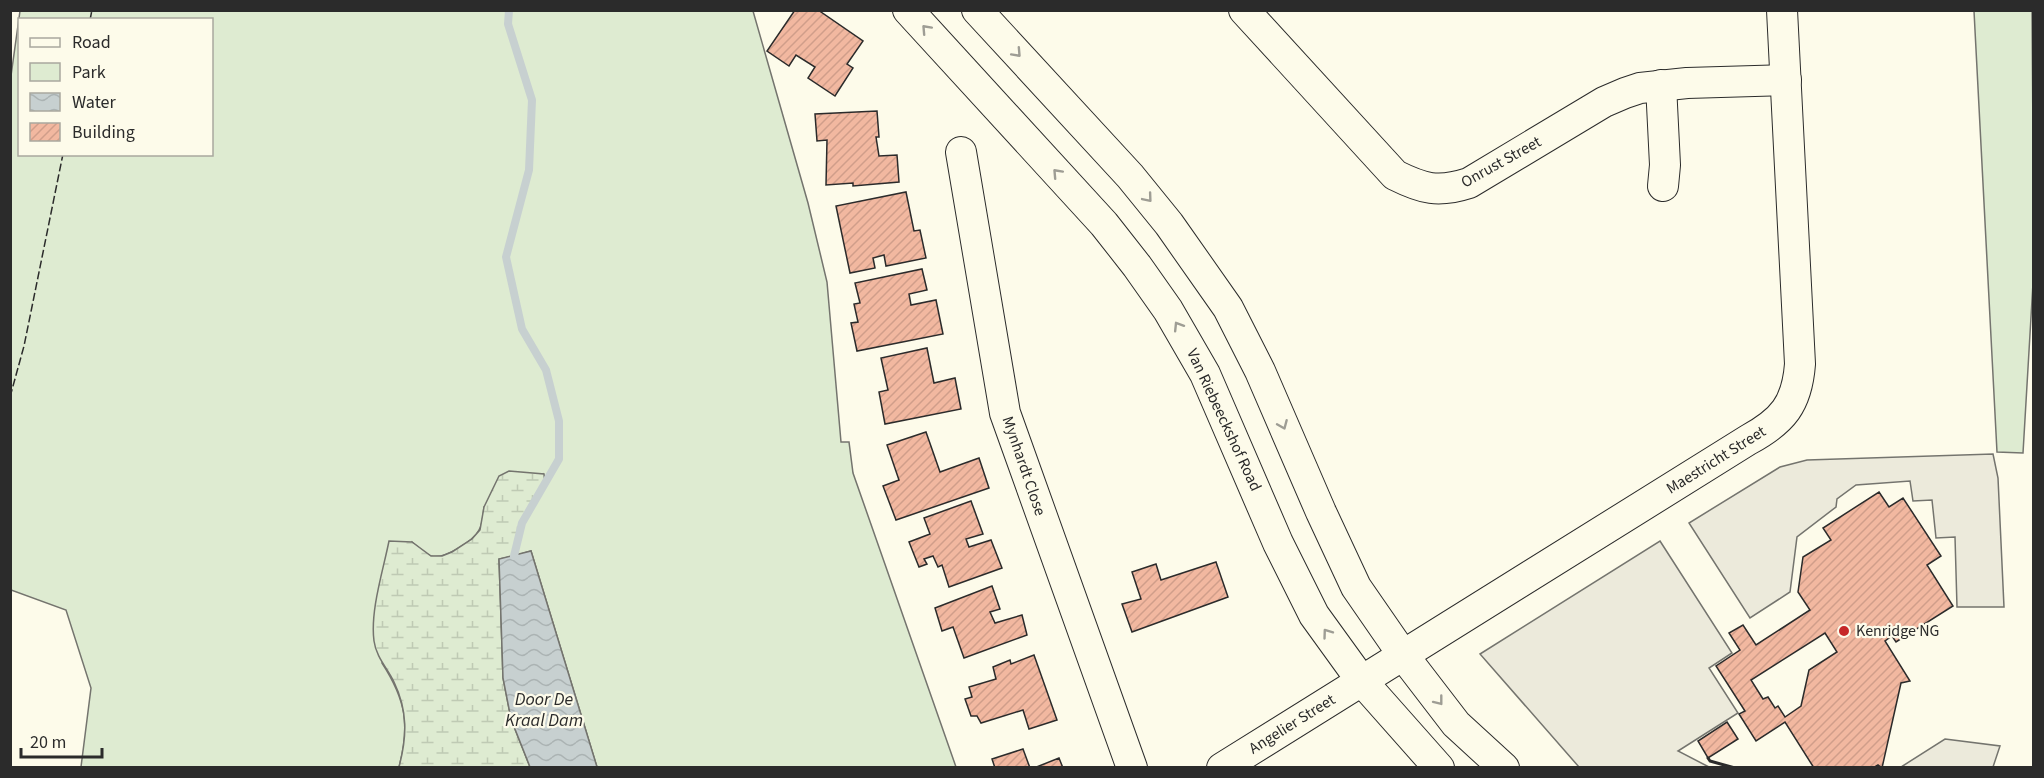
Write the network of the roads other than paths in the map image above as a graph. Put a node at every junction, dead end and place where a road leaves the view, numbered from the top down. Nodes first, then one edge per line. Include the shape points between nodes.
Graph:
1 (908, 10) edge
2 (977, 10) edge
3 (1244, 10) edge
4 (1782, 10) edge
5 (1786, 80) junction
6 (1661, 85) junction
7 (962, 152) dead end
8 (1663, 186) dead end
9 (1403, 655) junction
10 (1361, 680) junction
11 (1132, 768) edge
12 (1222, 768) edge
13 (1439, 768) edge
14 (1504, 768) edge

10 -> 1 street, Van Riebeeckshof Road via 1314,615 1294,578 1205,374 1168,310 1104,224
2 -> 9 street via 1130,176 1228,308 1356,587
3 - 6 street, Onrust Street via 1395,175 1424,188 1453,188 1469,183 1604,102 1640,88
4 - 5 street, Maestricht Street
5 - 6 street, Onrust Street
5 - 9 street, Maestricht Street via 1800,364 1793,401 1765,431
6 - 8 street
7 - 11 street, Mynhardt Close via 1005,413
9 - 10 street, Maestricht Street
9 -> 14 street via 1456,724
10 - 12 street, Angelier Street
10 - 13 street, Van Riebeeckshof Road

